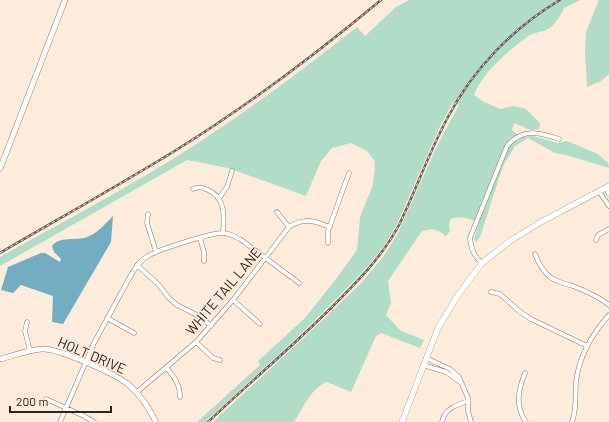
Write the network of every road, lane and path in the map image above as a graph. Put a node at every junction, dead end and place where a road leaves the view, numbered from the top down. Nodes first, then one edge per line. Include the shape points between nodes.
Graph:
1 (65, 0) edge
2 (559, 139) dead end
3 (0, 169) edge
4 (232, 171) dead end
5 (349, 173) dead end
6 (608, 187) edge
7 (193, 188) dead end
8 (600, 191) junction
9 (609, 194) edge
10 (219, 198) junction
11 (609, 206) edge
12 (277, 212) dead end
13 (148, 214) dead end
14 (289, 227) junction
15 (330, 227) junction
16 (609, 229) edge
17 (224, 233) junction
18 (200, 238) junction
19 (596, 240) dead end
20 (328, 243) dead end
21 (156, 252) junction
22 (535, 254) dead end
23 (265, 258) junction
24 (204, 261) dead end
25 (482, 263) junction
26 (137, 265) junction
27 (299, 283) dead end
28 (491, 292) dead end
29 (233, 300) junction
30 (609, 305) edge
31 (609, 315) edge
32 (107, 318) junction
33 (27, 322) dead end
34 (260, 324) dead end
35 (211, 326) junction
36 (134, 333) dead end
37 (196, 342) junction
38 (587, 346) junction
39 (30, 351) junction
40 (426, 358) junction
41 (0, 359) edge
42 (220, 360) dead end
43 (85, 363) junction
44 (424, 364) junction
45 (166, 367) junction
46 (525, 373) dead end
47 (460, 382) junction
48 (137, 392) junction
49 (180, 397) dead end
50 (46, 399) dead end
51 (468, 401) junction
52 (66, 408) junction
53 (401, 421) edge
54 (60, 422) edge
55 (94, 422) edge
56 (156, 422) edge
57 (442, 422) edge
58 (471, 422) edge
59 (526, 422) edge
60 (572, 422) edge

1 - 3 street
2 - 25 street via 533,132 524,133 507,146 470,238 475,256
4 - 10 street via 227,187
5 - 15 street
6 - 8 main road
6 - 9 street
7 - 10 street via 202,187
8 - 11 street
8 - 25 main road via 541,222 510,241
10 - 17 street via 224,211
12 - 14 street
13 - 21 street via 147,223
14 - 15 street via 299,221 309,220
14 - 23 street, WHITE TAIL LANE
15 - 20 street
16 - 19 street via 598,235
17 - 18 street
17 - 23 street via 240,239
18 - 21 street
18 - 24 street
21 - 26 street
22 - 30 street via 551,278 590,293
23 - 27 street
23 - 29 street, WHITE TAIL LANE
25 - 40 main road via 447,311
26 - 32 street
26 - 35 street via 173,302 199,316
28 - 38 street via 500,294 531,319
29 - 34 street
29 - 35 street, WHITE TAIL LANE
31 - 38 street via 598,327
32 - 36 street
32 - 43 street
33 - 39 street via 25,331
35 - 37 street, WHITE TAIL LANE
37 - 42 street via 213,358
37 - 45 street, WHITE TAIL LANE
38 - 60 street via 578,374
39 - 41 street, HOLT DRIVE
39 - 43 street, HOLT DRIVE via 58,351
40 - 44 main road
40 - 47 street via 455,372
43 - 48 street, HOLT DRIVE via 118,377
43 - 52 street
44 - 47 street via 446,372
44 - 53 main road
45 - 48 street, WHITE TAIL LANE
45 - 49 street via 177,381
46 - 59 street via 518,396 521,413
47 - 51 street
48 - 56 street, HOLT DRIVE
50 - 52 street
51 - 57 street via 450,409
51 - 58 street
52 - 54 street
52 - 55 street

